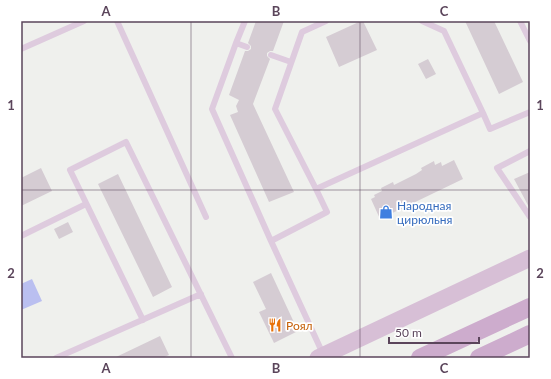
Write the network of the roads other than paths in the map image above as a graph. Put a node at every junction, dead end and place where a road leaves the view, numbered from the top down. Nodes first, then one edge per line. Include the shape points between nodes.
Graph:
1 (84, 21) edge
2 (117, 21) edge
3 (245, 21) edge
4 (326, 21) edge
5 (422, 21) edge
6 (520, 21) edge
7 (530, 41) edge
8 (236, 43) junction
9 (247, 47) dead end
10 (21, 49) edge
11 (271, 55) dead end
12 (291, 62) junction
13 (530, 112) edge
14 (483, 113) junction
15 (530, 151) edge
16 (316, 189) junction
17 (86, 204) junction
18 (206, 217) dead end
19 (530, 217) edge
20 (21, 236) edge
21 (271, 241) junction
22 (530, 258) edge
23 (201, 294) junction
24 (530, 307) edge
25 (143, 320) junction
26 (530, 334) edge
27 (321, 357) edge
28 (56, 358) edge
29 (232, 358) edge
30 (420, 358) edge
31 (479, 358) edge

1 - 10 lane
2 - 18 lane
3 - 8 lane
4 - 12 lane via 302,32
5 - 14 lane via 444,31
6 - 7 lane
8 - 9 lane
8 - 21 lane via 212,108
11 - 12 lane
12 - 16 lane via 275,109
13 - 14 lane via 490,129
14 - 16 lane
15 - 19 lane via 497,168
16 - 21 lane via 327,212
17 - 20 lane
17 - 23 lane via 70,170 126,142
17 - 25 lane
21 - 27 lane
22 - 27 street
23 - 25 lane
23 - 29 lane
24 - 30 main road
25 - 28 lane
26 - 31 main road

